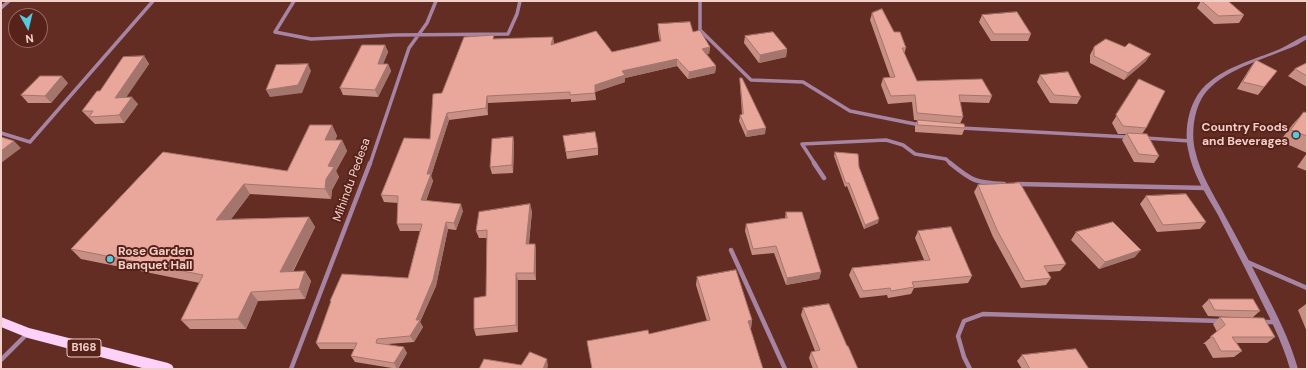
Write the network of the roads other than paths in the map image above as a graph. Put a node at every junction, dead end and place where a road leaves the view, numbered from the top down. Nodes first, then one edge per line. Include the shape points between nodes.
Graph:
1 (9, 1) edge
2 (153, 1) edge
3 (294, 1) edge
4 (436, 1) edge
5 (520, 1) edge
6 (700, 1) edge
7 (1, 8) edge
8 (419, 35) junction
9 (1307, 37) edge
10 (927, 126) edge
11 (959, 128) edge
12 (1, 133) edge
13 (1134, 138) edge
14 (1142, 138) edge
15 (1190, 141) junction
16 (824, 178) dead end
17 (1206, 188) junction
18 (731, 250) dead end
19 (1246, 261) junction
20 (1307, 288) edge
21 (1229, 321) edge
22 (1253, 321) edge
23 (1, 322) edge
24 (1276, 322) junction
25 (28, 333) junction
26 (1, 360) edge
27 (168, 369) edge
28 (291, 369) edge
29 (785, 369) edge
30 (970, 369) edge
31 (1294, 369) edge

1 - 7 street
2 - 12 street via 30,142
3 - 8 street via 275,32 311,39
4 - 8 street, Mihindu Pedesa via 428,23
5 - 8 street via 508,34
6 - 10 street via 700,30 751,80 803,82 850,110
8 - 28 street, Mihindu Pedesa via 409,48 370,164
9 - 15 street via 1291,48 1221,76 1206,88 1196,107
11 - 13 street
14 - 15 street
15 - 17 street via 1195,162
16 - 17 street via 802,144 886,140 904,145 915,154 946,159 968,178 981,183
17 - 19 street
18 - 29 street
19 - 20 street
19 - 24 street
21 - 30 street via 983,314 964,321 958,336
22 - 24 street
23 - 25 main road, B168
24 - 31 street
25 - 26 street
25 - 27 main road, B168

